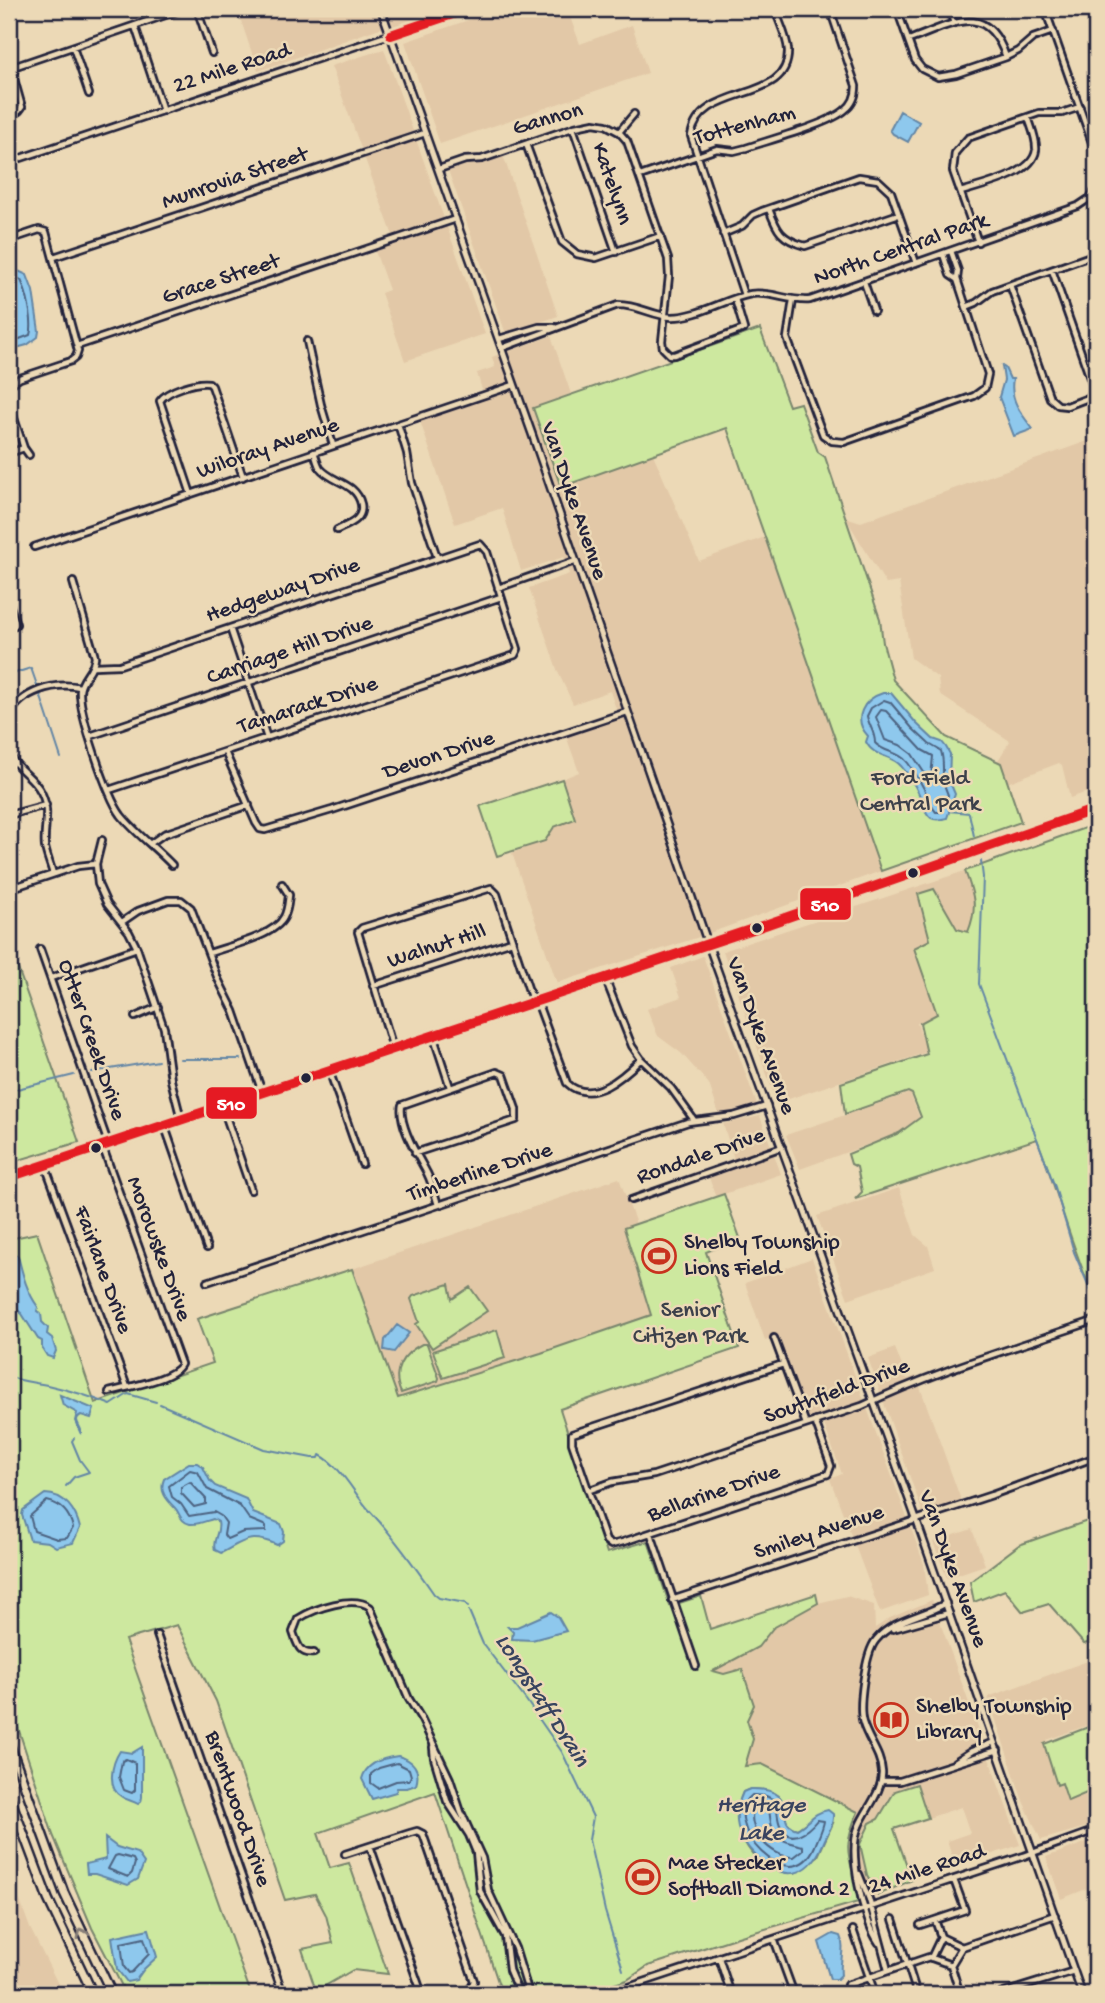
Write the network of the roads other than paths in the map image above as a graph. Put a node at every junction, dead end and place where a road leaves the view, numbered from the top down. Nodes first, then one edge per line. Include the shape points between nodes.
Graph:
1 (183, 9) edge
2 (197, 9) edge
3 (382, 9) edge
4 (467, 9) edge
5 (775, 9) edge
6 (830, 9) edge
7 (897, 9) edge
8 (949, 9) edge
9 (1045, 9) edge
10 (954, 23) junction
11 (135, 26) junction
12 (1053, 31) junction
13 (391, 35) junction
14 (908, 40) junction
15 (73, 47) junction
16 (212, 53) dead end
17 (1006, 57) junction
18 (89, 94) dead end
19 (1080, 107) junction
20 (163, 111) junction
21 (634, 114) dead end
22 (9, 116) edge
23 (1028, 117) junction
24 (573, 128) junction
25 (619, 132) junction
26 (426, 133) junction
27 (526, 144) junction
28 (1096, 154) edge
29 (696, 157) junction
30 (9, 162) edge
31 (439, 169) junction
32 (640, 176) junction
33 (961, 192) junction
34 (1095, 192) edge
35 (769, 209) junction
36 (899, 214) junction
37 (456, 219) junction
38 (723, 234) junction
39 (661, 236) junction
40 (9, 240) edge
41 (978, 242) junction
42 (951, 251) junction
43 (616, 252) junction
44 (943, 254) junction
45 (1096, 256) edge
46 (54, 257) junction
47 (954, 262) junction
48 (916, 263) junction
49 (947, 264) junction
50 (1052, 270) junction
51 (957, 279) junction
52 (864, 282) junction
53 (1010, 285) junction
54 (744, 296) junction
55 (734, 299) junction
56 (793, 300) junction
57 (966, 307) junction
58 (874, 311) dead end
59 (664, 316) junction
60 (555, 327) junction
61 (499, 340) junction
62 (307, 341) dead end
63 (77, 346) junction
64 (502, 348) junction
65 (9, 385) edge
66 (514, 385) junction
67 (1096, 395) edge
68 (9, 403) edge
69 (398, 424) junction
70 (333, 446) junction
71 (24, 448) junction
72 (314, 452) junction
73 (9, 453) edge
74 (29, 455) dead end
75 (243, 477) junction
76 (191, 494) junction
77 (337, 530) dead end
78 (34, 547) dead end
79 (437, 557) junction
80 (575, 561) junction
81 (73, 582) dead end
82 (498, 588) junction
83 (501, 597) junction
84 (9, 603) edge
85 (230, 628) junction
86 (11, 629) edge
87 (94, 666) junction
88 (248, 683) junction
89 (80, 687) junction
90 (627, 712) junction
91 (9, 716) edge
92 (90, 736) junction
93 (267, 738) junction
94 (225, 752) junction
95 (9, 754) edge
96 (109, 790) junction
97 (46, 805) junction
98 (249, 805) junction
99 (1096, 809) edge
100 (9, 816) edge
101 (102, 840) dead end
102 (151, 843) junction
103 (96, 864) junction
104 (172, 864) dead end
105 (53, 874) junction
106 (282, 884) dead end
107 (9, 889) edge
108 (122, 922) junction
109 (512, 942) junction
110 (708, 944) junction
111 (137, 948) junction
112 (40, 949) dead end
113 (209, 953) junction
114 (51, 978) junction
115 (605, 978) junction
116 (373, 986) junction
117 (534, 1001) junction
118 (158, 1007) junction
119 (135, 1017) dead end
120 (433, 1035) junction
121 (393, 1048) junction
122 (640, 1059) junction
123 (329, 1070) junction
124 (450, 1087) junction
125 (262, 1092) junction
126 (222, 1105) junction
127 (767, 1106) junction
128 (181, 1119) junction
129 (694, 1121) junction
130 (164, 1125) junction
131 (105, 1144) junction
132 (782, 1147) junction
133 (415, 1153) junction
134 (362, 1164) dead end
135 (45, 1165) junction
136 (9, 1177) edge
137 (251, 1190) dead end
138 (631, 1200) dead end
139 (438, 1205) junction
140 (207, 1248) dead end
141 (207, 1282) dead end
142 (1096, 1320) edge
143 (774, 1338) dead end
144 (783, 1364) junction
145 (127, 1387) junction
146 (109, 1392) dead end
147 (872, 1401) junction
148 (816, 1421) junction
149 (806, 1424) junction
150 (1096, 1457) edge
151 (590, 1491) junction
152 (916, 1519) junction
153 (651, 1534) junction
154 (673, 1600) junction
155 (946, 1603) junction
156 (949, 1613) junction
157 (889, 1630) junction
158 (157, 1635) dead end
159 (314, 1654) dead end
160 (696, 1666) dead end
161 (9, 1742) edge
162 (995, 1742) junction
163 (433, 1746) junction
164 (998, 1750) junction
165 (952, 1764) junction
166 (445, 1766) junction
167 (437, 1769) junction
168 (881, 1781) junction
169 (9, 1795) edge
170 (1096, 1830) edge
171 (471, 1835) junction
172 (370, 1846) junction
173 (1033, 1853) junction
174 (345, 1854) dead end
175 (857, 1870) junction
176 (954, 1880) junction
177 (871, 1907) junction
178 (864, 1909) junction
179 (1055, 1915) junction
180 (893, 1919) dead end
181 (935, 1920) junction
182 (919, 1925) dead end
183 (504, 1929) junction
184 (853, 1930) dead end
185 (941, 1937) junction
186 (774, 1939) junction
187 (879, 1943) junction
188 (961, 1947) junction
189 (719, 1958) junction
190 (931, 1958) junction
191 (909, 1964) junction
192 (951, 1965) junction
193 (888, 1970) junction
194 (1074, 1971) junction
195 (868, 1977) junction
196 (528, 1992) edge
197 (519, 1993) edge
198 (93, 1994) edge
199 (112, 1994) edge
200 (283, 1994) edge
201 (422, 1994) edge
202 (459, 1994) edge
203 (608, 1994) edge
204 (731, 1994) edge
205 (794, 1994) edge
206 (850, 1994) edge
207 (875, 1994) edge
208 (917, 1994) edge
209 (960, 1994) edge
210 (1000, 1994) edge
211 (1082, 1994) edge

1 - 11 street
2 - 16 street
3 - 13 main road, Van Dyke Avenue
4 - 13 street, 22 Mile Road
5 - 29 street via 788,49 782,72 770,83 702,112 691,136
6 - 29 street, Tottenham via 854,77 856,92 848,108 738,150 717,149
7 - 14 street
8 - 10 street
9 - 12 street
10 - 14 street
10 - 17 street via 976,20 988,24 999,36
11 - 15 street
11 - 20 street
12 - 17 street via 1033,38
12 - 19 street
13 - 20 street, 22 Mile Road
13 - 26 main road, Van Dyke Avenue
14 - 17 street via 915,60 928,73 946,77
15 - 18 street
15 - 22 street via 15,68 22,107
19 - 23 street
19 - 28 street
20 - 30 street, 22 Mile Road
21 - 25 street
23 - 33 street via 968,138 955,153 953,171
23 - 33 street via 1037,145 1030,165
24 - 25 street, Gannon via 594,123
24 - 27 street, Gannon
24 - 43 street, Katelynn
25 - 32 street, Gannon
26 - 31 main road, Van Dyke Avenue
26 - 46 street, Munrovia Street
27 - 31 street, Gannon
27 - 43 street via 565,245 577,254 596,258
29 - 32 street, Tottenham
29 - 38 street
31 - 37 main road, Van Dyke Avenue
32 - 39 street, Gannon
33 - 41 street
34 - 41 street, North Central Park via 1074,208
35 - 36 street via 782,236 806,246
35 - 36 street via 868,177 891,192
35 - 38 street
36 - 48 street
37 - 61 main road, Van Dyke Avenue
37 - 63 street, Grace Street
38 - 54 street
39 - 43 street
39 - 59 street, Gannon via 669,265
40 - 46 street via 45,230
41 - 42 street, North Central Park
42 - 44 street, North Central Park
42 - 47 street
44 - 48 street, North Central Park
44 - 49 street
45 - 50 street
46 - 63 street
47 - 49 street
47 - 51 street
48 - 52 street, North Central Park
49 - 51 street via 950,275
50 - 53 street
50 - 67 street
51 - 57 street
52 - 56 street, North Central Park via 810,300
52 - 58 street
53 - 57 street
53 - 67 street via 1054,404 1067,406
54 - 55 street, North Central Park
54 - 56 street, North Central Park
55 - 59 street, North Central Park via 689,314
55 - 59 street, Gannon via 744,329 674,355 663,348
56 - 57 street via 788,338 820,430 832,441 844,442 982,391 988,374
59 - 60 street, North Central Park via 618,305
60 - 61 street, North Central Park via 539,327
60 - 64 street, North Central Park
61 - 64 main road, Van Dyke Avenue
62 - 70 street
63 - 65 street, Grace Street via 74,359
64 - 66 main road, Van Dyke Avenue
66 - 69 street, Wiloray Avenue
66 - 80 main road, Van Dyke Avenue
68 - 71 street
69 - 70 street, Wiloray Avenue
69 - 79 street
70 - 72 street, Wiloray Avenue
71 - 73 street
71 - 74 street
72 - 75 street, Wiloray Avenue
72 - 77 street via 322,470 349,485 361,503 357,520
75 - 76 street, Wiloray Avenue
75 - 76 street via 209,383 202,382 160,400
76 - 78 street, Wiloray Avenue
79 - 82 street, Hedgeway Drive via 481,544
79 - 85 street, Hedgeway Drive
80 - 82 street
80 - 90 main road, Van Dyke Avenue
81 - 87 street via 95,653
82 - 83 street
83 - 88 street, Carriage Hill Drive
83 - 93 street, Tamarack Drive via 517,653
84 - 86 street via 16,624
85 - 87 street, Hedgeway Drive via 120,665
85 - 88 street
87 - 89 street
88 - 92 street, Carriage Hill Drive
88 - 93 street
89 - 91 street via 63,685 36,692 20,701
89 - 92 street
90 - 98 street, Devon Drive via 261,830
90 - 110 main road, Van Dyke Avenue
92 - 96 street
93 - 94 street, Tamarack Drive
94 - 96 street, Tamarack Drive
94 - 98 street
95 - 97 street via 39,788
96 - 102 street via 122,816
97 - 100 street
97 - 105 street via 45,845
98 - 102 street via 164,834
99 - 110 main road
101 - 103 street
102 - 104 street
103 - 105 street
103 - 108 street via 102,896
105 - 107 street
106 - 113 street via 289,895 284,919 274,929
108 - 111 street
108 - 113 street via 138,911 176,900 188,904
109 - 116 street, Walnut Hill
109 - 116 street via 493,888 362,928 358,932
109 - 117 street
110 - 115 main road
110 - 127 main road, Van Dyke Avenue
111 - 114 street
111 - 118 street
112 - 114 street, Otter Creek Drive
113 - 125 street
114 - 131 street, Otter Creek Drive
115 - 117 main road
115 - 122 street
116 - 121 street
117 - 120 main road
117 - 122 street via 564,1079 573,1088 585,1092 608,1086
118 - 119 street
118 - 128 street
120 - 121 main road
120 - 124 street
121 - 123 main road
122 - 129 street via 671,1088
123 - 125 main road
123 - 134 street
124 - 133 street via 402,1105
124 - 133 street via 503,1073 517,1118
125 - 126 main road
126 - 128 main road
126 - 137 street
127 - 129 street, Timberline Drive
127 - 132 main road, Van Dyke Avenue
128 - 130 main road
129 - 139 street, Timberline Drive
130 - 131 main road
130 - 140 street
131 - 135 main road
131 - 145 street, Morowske Drive via 181,1364 174,1373
132 - 138 street, Rondale Drive
132 - 147 main road, Van Dyke Avenue
133 - 139 street
135 - 136 main road
135 - 145 street, Fairlane Drive
139 - 141 street, Timberline Drive
142 - 147 street, Southfield Drive
143 - 144 street
144 - 149 street
144 - 151 street via 572,1435
145 - 146 street
147 - 148 street, Southfield Drive
147 - 152 main road, Van Dyke Avenue
148 - 149 street, Southfield Drive
148 - 153 street, Bellarine Drive via 831,1464 826,1475
149 - 151 street, Southfield Drive
150 - 152 street, Smiley Avenue
151 - 153 street, Bellarine Drive via 608,1544
152 - 154 street, Smiley Avenue
152 - 155 main road, Van Dyke Avenue
153 - 154 street
154 - 160 street
155 - 156 main road, Van Dyke Avenue
155 - 157 street
156 - 157 street
156 - 162 main road, Van Dyke Avenue
157 - 168 street via 871,1649 860,1709 880,1763
158 - 200 street, Brentwood Drive
159 - 163 street via 299,1648 293,1632 295,1621 346,1602 368,1606
199 -> 161 highway via 64,1893
162 - 164 main road, Van Dyke Avenue
162 - 165 street
163 - 166 street
163 - 167 street
164 - 165 street
164 - 173 main road, Van Dyke Avenue
165 - 168 street via 900,1781
166 - 167 street
166 - 171 street
167 - 171 street via 447,1801
168 - 175 street via 854,1838
169 - 198 highway via 48,1899
170 - 173 street, 24 Mile Road
171 - 183 street
172 - 174 street
172 - 201 street
172 - 202 street via 410,1833 420,1832 425,1837 474,1980 470,1989
173 - 176 street, 24 Mile Road
173 - 179 main road, Van Dyke Avenue
175 - 177 street
175 - 178 street
176 - 177 street, 24 Mile Road
176 - 181 street via 965,1910
177 - 178 street, 24 Mile Road
177 - 187 street
178 - 186 street, 24 Mile Road
178 - 187 street
179 - 188 street
179 - 194 main road, Van Dyke Avenue
180 - 191 street
181 - 182 street
181 - 185 street
183 - 196 street via 515,1948
183 - 197 street via 509,1970
184 - 195 street
185 - 188 street
185 - 190 street
186 - 189 street, 24 Mile Road
186 - 205 street
187 - 193 street
188 - 192 street
189 - 203 street, 24 Mile Road
189 - 204 street
190 - 191 street
190 - 192 street
191 - 193 street
191 - 208 street
192 - 209 street
193 - 195 street
194 - 210 street
194 - 211 main road, Van Dyke Avenue
195 - 206 street via 847,1984
195 - 207 street
196 - 197 street

